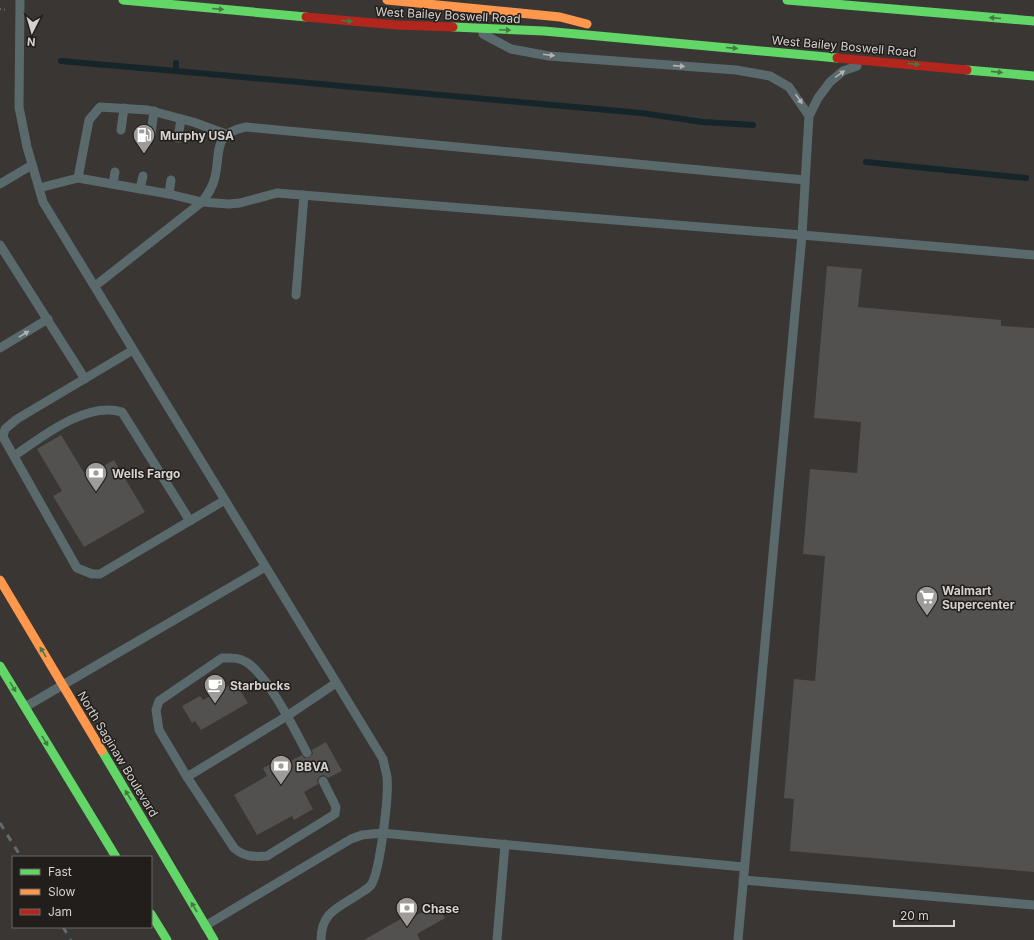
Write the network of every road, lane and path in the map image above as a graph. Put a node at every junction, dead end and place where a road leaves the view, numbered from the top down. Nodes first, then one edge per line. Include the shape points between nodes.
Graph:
1 (20, 0) edge
2 (123, 0) edge
3 (387, 0) edge
4 (787, 0) edge
5 (1034, 21) edge
6 (474, 29) junction
7 (652, 41) junction
8 (876, 60) junction
9 (1034, 76) edge
10 (124, 108) junction
11 (154, 111) junction
12 (810, 116) junction
13 (182, 119) junction
14 (121, 130) dead end
15 (151, 134) dead end
16 (226, 134) junction
17 (178, 138) dead end
18 (32, 165) junction
19 (115, 172) dead end
20 (143, 176) dead end
21 (78, 178) junction
22 (171, 180) dead end
23 (805, 180) junction
24 (0, 184) edge
25 (113, 184) junction
26 (38, 188) junction
27 (140, 189) junction
28 (169, 194) junction
29 (304, 195) junction
30 (202, 202) junction
31 (802, 234) junction
32 (0, 245) edge
33 (1034, 255) edge
34 (95, 286) junction
35 (296, 295) dead end
36 (48, 319) junction
37 (0, 348) edge
38 (133, 350) junction
39 (85, 379) junction
40 (14, 456) junction
41 (225, 500) junction
42 (190, 520) junction
43 (265, 567) junction
44 (0, 580) edge
45 (0, 666) edge
46 (336, 683) junction
47 (63, 685) junction
48 (25, 707) junction
49 (287, 716) junction
50 (307, 752) dead end
51 (186, 777) junction
52 (323, 781) dead end
53 (382, 833) junction
54 (505, 844) junction
55 (115, 856) edge
56 (744, 867) junction
57 (743, 880) junction
58 (1034, 905) edge
59 (152, 916) edge
60 (206, 926) junction
61 (167, 940) edge
62 (214, 940) edge
63 (321, 940) edge
64 (497, 940) edge
65 (738, 940) edge

1 - 18 lane via 19,107
2 -> 6 main road, West Bailey Boswell Road via 397,25
3 - 7 main road, West Bailey Boswell Road via 560,17
5 -> 4 main road
6 -> 7 main road, West Bailey Boswell Road via 544,31
6 -> 12 lane via 511,49 549,56 736,70 770,76 790,87
7 -> 8 main road, West Bailey Boswell Road
8 -> 9 main road, West Bailey Boswell Road
12 -> 8 lane via 818,98 830,82 843,71
10 - 11 lane
10 - 14 lane
10 - 21 lane via 100,107 88,120
11 - 13 lane
11 - 15 lane
12 - 23 lane
13 - 16 lane
13 - 17 lane
16 - 23 lane via 246,127
16 - 30 lane via 220,142 212,187
18 - 24 lane
18 - 26 lane
19 - 25 lane
20 - 27 lane
21 - 25 lane
21 - 26 lane
22 - 28 lane
23 - 31 lane
25 - 27 lane
26 - 34 lane via 43,202
27 - 28 lane
28 - 30 lane
29 - 30 lane via 277,193 240,204
29 - 31 lane
29 - 35 lane
30 - 34 lane
31 - 33 lane
31 - 56 lane
32 - 36 lane
34 - 38 lane
37 -> 36 lane
36 - 39 lane
38 - 39 lane
38 - 41 lane
39 - 40 lane via 17,419 5,429 3,437
40 - 42 lane via 58,426 95,410 113,409 122,412
40 - 42 lane via 77,568 84,572 100,574
41 - 42 lane
41 - 43 lane
43 - 46 lane
43 - 47 lane
47 -> 44 main road, North Saginaw Boulevard
45 -> 48 main road
46 - 49 lane
46 - 53 lane via 383,759 387,778
47 - 48 lane
60 -> 47 main road, North Saginaw Boulevard
48 -> 55 main road
49 - 50 lane
49 - 51 lane
49 - 51 lane via 256,669 245,661 222,658 158,701 156,710 159,730
51 - 52 lane via 234,848 241,854 256,857 267,856 335,814 336,807
53 - 54 lane
53 - 60 lane via 351,839
53 - 63 lane via 375,878 370,886 325,917
54 - 56 lane
54 - 64 lane
56 - 57 lane
57 - 58 lane
57 - 65 lane
59 - 61 main road
60 - 62 main road, North Saginaw Boulevard

